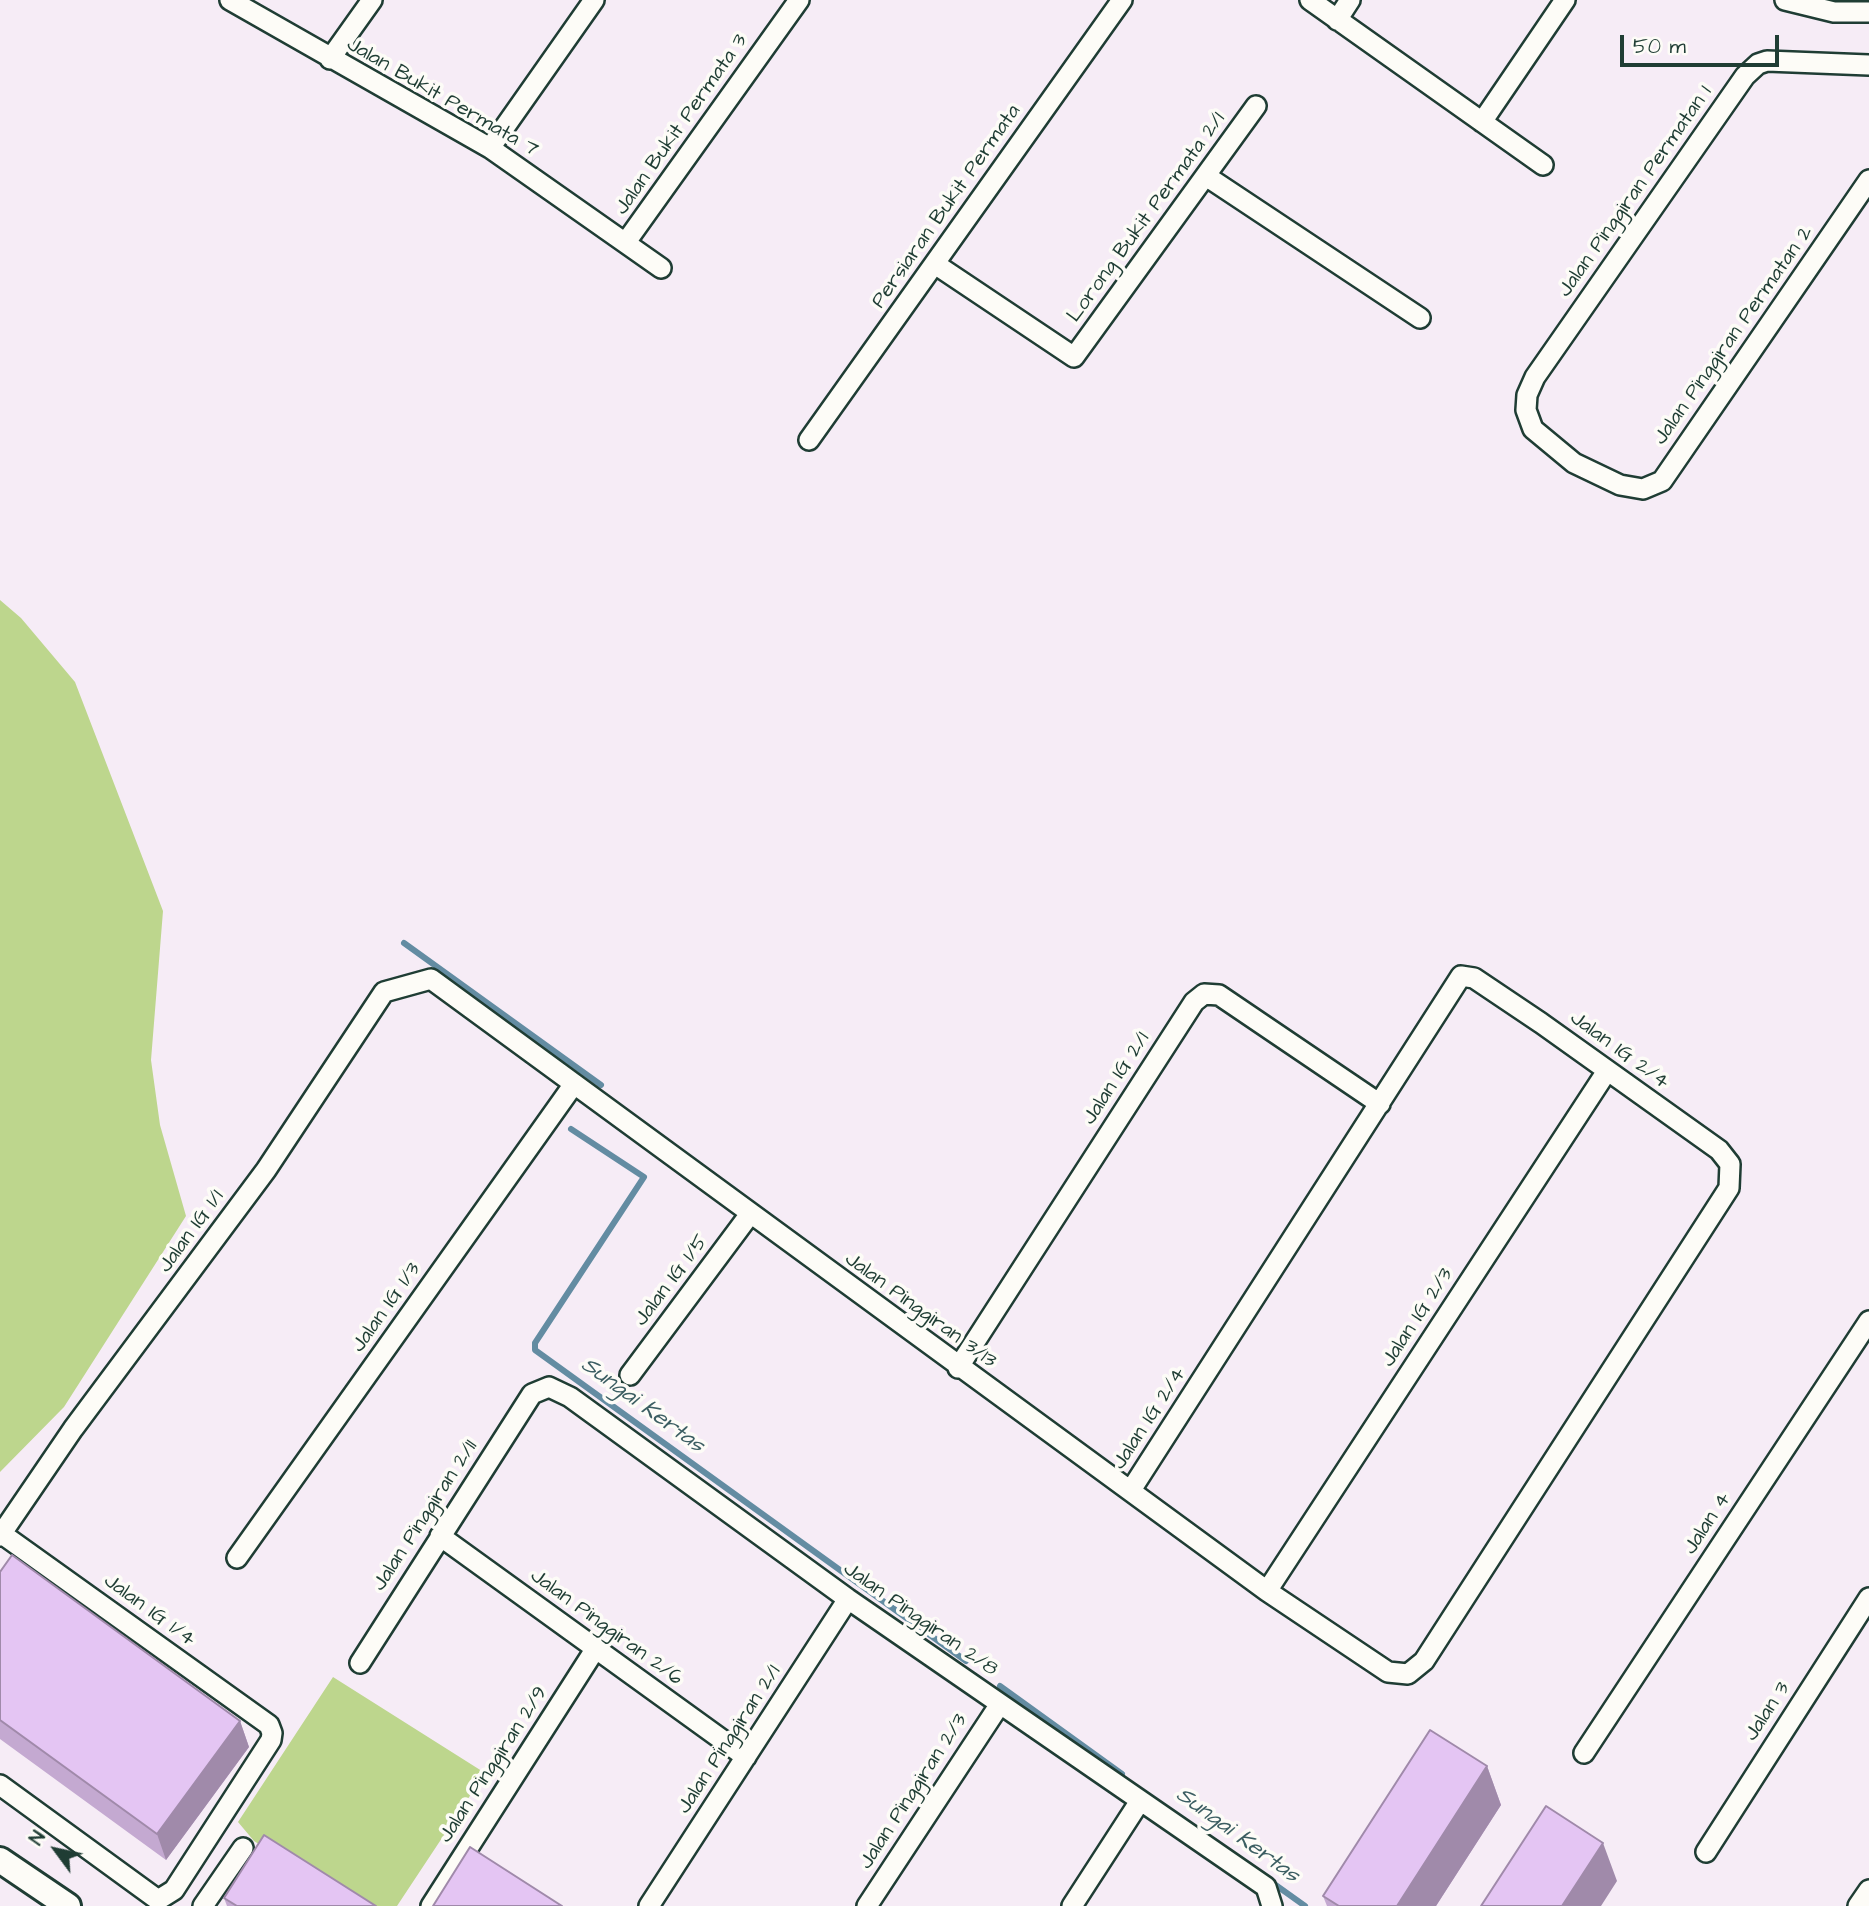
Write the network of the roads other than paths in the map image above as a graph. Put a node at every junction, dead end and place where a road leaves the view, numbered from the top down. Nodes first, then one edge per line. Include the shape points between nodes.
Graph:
1 (230, 0) edge
2 (372, 0) edge
3 (594, 0) edge
4 (799, 0) edge
5 (1122, 0) edge
6 (1310, 0) edge
7 (1350, 0) edge
8 (1565, 0) edge
9 (1785, 0) edge
10 (1869, 12) edge
11 (1337, 20) junction
12 (330, 59) junction
13 (1869, 65) edge
14 (1256, 106) dead end
15 (1482, 122) junction
16 (490, 148) junction
17 (1544, 165) dead end
18 (1206, 176) junction
19 (1869, 180) edge
20 (626, 242) junction
21 (934, 264) junction
22 (661, 268) dead end
23 (1419, 318) dead end
24 (809, 440) dead end
25 (1620, 485) joint
26 (431, 979) joint
27 (1607, 1071) junction
28 (574, 1084) junction
29 (1380, 1104) junction
30 (750, 1214) junction
31 (1869, 1321) edge
32 (958, 1367) junction
33 (630, 1376) dead end
34 (532, 1394) joint
35 (1130, 1490) junction
36 (1, 1535) edge
37 (440, 1536) junction
38 (237, 1558) dead end
39 (1267, 1591) junction
40 (1869, 1598) edge
41 (848, 1599) junction
42 (596, 1648) junction
43 (360, 1663) dead end
44 (1388, 1672) joint
45 (1000, 1704) junction
46 (1584, 1753) dead end
47 (746, 1756) junction
48 (0, 1784) edge
49 (1140, 1801) junction
50 (243, 1848) dead end
51 (1706, 1852) dead end
52 (0, 1860) edge
53 (1869, 1890) edge
54 (68, 1906) edge
55 (202, 1906) edge
56 (431, 1906) edge
57 (649, 1906) edge
58 (867, 1906) edge
59 (1072, 1906) edge
60 (1272, 1906) edge
61 (1858, 1906) edge

1 - 12 street, Jalan Bukit Permata 7
2 - 12 street
3 - 16 street
4 - 20 street, Jalan Bukit Permata 3
5 - 21 street, Persiaran Bukit Permata
6 - 11 street
7 - 11 street
8 - 15 street
9 - 10 street via 1834,12
11 - 15 street
12 - 16 street, Jalan Bukit Permata 7
13 - 25 street, Jalan Pinggiran Permatan 1 via 1767,61 1745,76 1535,377 1526,410 1533,429 1574,463
14 - 18 street, Lorong Bukit Permata 2/1
15 - 17 street
16 - 20 street, Jalan Bukit Permata 7
18 - 21 street, Lorong Bukit Permata 2/1 via 1074,357
18 - 23 street
19 - 25 street, Jalan Pinggiran Permatan 2 via 1662,481 1643,489
20 - 22 street, Jalan Bukit Permata 7
21 - 24 street, Persiaran Bukit Permata
26 - 28 street, Jalan Pinggiran 3/13
26 - 36 street, Jalan IG 1/1 via 384,992 266,1170 73,1429
27 - 29 street, Jalan IG 2/4 via 1474,978 1461,976
27 - 39 street, Jalan IG 2/3
27 - 44 street, Jalan IG 2/4 via 1719,1150 1730,1164 1729,1188 1424,1661 1408,1674
28 - 30 street, Jalan Pinggiran 3/13
28 - 38 street, Jalan IG 1/3
29 - 32 street, Jalan IG 2/1 via 1219,995 1204,994 1194,1002
29 - 35 street, Jalan IG 2/4
30 - 32 street, Jalan Pinggiran 3/13
30 - 33 street, Jalan IG 1/5
31 - 46 street, Jalan 4
32 - 35 street, Jalan Pinggiran 3/13
34 - 37 street, Jalan Pinggiran 2/11
34 - 41 street, Jalan Pinggiran 2/8 via 549,1387 570,1396
35 - 39 street, Jalan Pinggiran 3/13
36 - 48 street, Jalan IG 1/4 via 269,1725 271,1740 174,1890 158,1900
37 - 42 street, Jalan Pinggiran 2/6
37 - 43 street, Jalan Pinggiran 2/11
39 - 44 street, Jalan Pinggiran 3/13
40 - 51 street, Jalan 3
41 - 45 street, Jalan Pinggiran 2/8
41 - 47 street, Jalan Pinggiran 2/1
42 - 47 street, Jalan Pinggiran 2/6
42 - 56 street, Jalan Pinggiran 2/9
45 - 49 street, Jalan Pinggiran 2/8
45 - 58 street, Jalan Pinggiran 2/3
47 - 57 street, Jalan Pinggiran 2/1
49 - 59 street
49 - 60 street, Jalan Pinggiran 2/8 via 1266,1887
50 - 55 street
52 - 54 street
53 - 61 street

